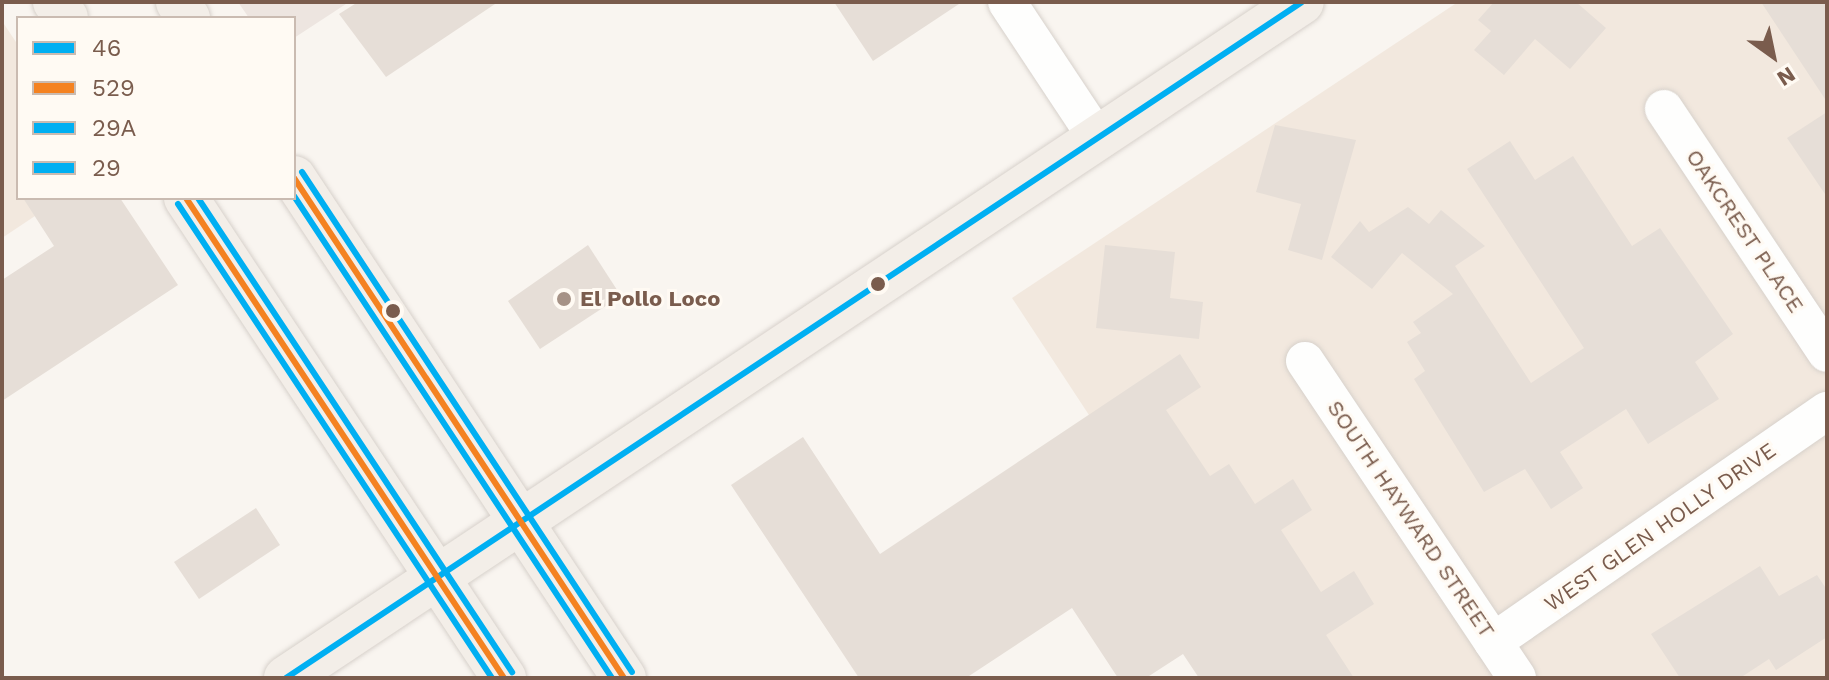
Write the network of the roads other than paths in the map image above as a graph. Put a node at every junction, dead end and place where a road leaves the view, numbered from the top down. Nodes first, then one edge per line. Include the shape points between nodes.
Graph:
1 (1007, 2) edge
2 (1302, 2) edge
3 (1664, 109) dead end
4 (1097, 138) junction
5 (296, 181) edge
6 (187, 200) edge
7 (1827, 353) edge
8 (1305, 361) dead end
9 (1827, 411) edge
10 (521, 522) junction
11 (439, 576) junction
12 (1493, 642) junction
13 (286, 678) edge
14 (504, 678) edge
15 (624, 678) edge
16 (1517, 678) edge

1 - 4 street
2 - 4 main road
3 - 7 street, OAKCREST PLACE
4 - 10 main road
5 - 10 main road
6 - 11 main road
8 - 12 street, SOUTH HAYWARD STREET
9 - 12 street, WEST GLEN HOLLY DRIVE
10 - 11 main road
10 - 15 main road
11 - 13 main road
11 - 14 main road
12 - 16 street, SOUTH HAYWARD STREET

